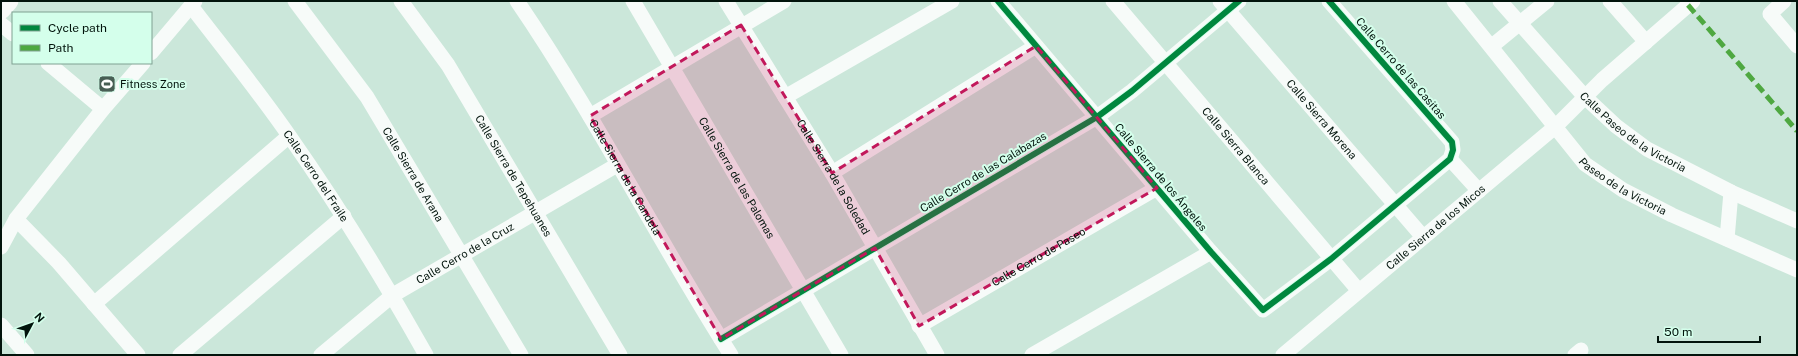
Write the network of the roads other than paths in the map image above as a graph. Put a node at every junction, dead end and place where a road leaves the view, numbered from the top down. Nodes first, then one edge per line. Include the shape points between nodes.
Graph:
1 (9, 1) edge
2 (295, 1) edge
3 (402, 1) edge
4 (517, 1) edge
5 (633, 1) edge
6 (726, 1) edge
7 (784, 1) edge
8 (952, 1) edge
9 (998, 1) edge
10 (1113, 1) edge
11 (1328, 1) edge
12 (1454, 1) edge
13 (1500, 1) edge
14 (1546, 1) edge
15 (1610, 1) edge
16 (1692, 1) edge
17 (1784, 1) edge
18 (193, 4) edge
19 (1229, 4) edge
20 (1, 10) edge
21 (1, 24) edge
22 (1519, 24) junction
23 (741, 25) junction
24 (12, 33) edge
25 (1646, 42) junction
26 (1036, 46) junction
27 (1492, 46) junction
28 (1797, 46) edge
29 (152, 52) edge
30 (1166, 63) junction
31 (49, 64) edge
32 (142, 64) edge
33 (673, 67) junction
34 (785, 97) junction
35 (1585, 97) junction
36 (103, 109) junction
37 (590, 116) junction
38 (1097, 117) junction
39 (1556, 127) junction
40 (289, 136) junction
41 (1451, 154) junction
42 (617, 165) junction
43 (832, 173) junction
44 (1157, 188) junction
45 (1478, 191) junction
46 (1731, 192) junction
47 (1395, 205) junction
48 (535, 213) junction
49 (344, 216) junction
50 (16, 219) junction
51 (1797, 221) edge
52 (1423, 237) junction
53 (1727, 239) junction
54 (1, 247) edge
55 (875, 248) junction
56 (1212, 252) junction
57 (462, 254) junction
58 (1331, 260) junction
59 (1797, 270) edge
60 (1359, 291) junction
61 (803, 292) junction
62 (393, 295) junction
63 (94, 304) junction
64 (1, 325) edge
65 (919, 326) junction
66 (721, 339) junction
67 (27, 355) edge
68 (138, 355) edge
69 (180, 355) edge
70 (321, 355) edge
71 (426, 355) edge
72 (521, 355) edge
73 (620, 355) edge
74 (731, 355) edge
75 (841, 355) edge
76 (937, 355) edge
77 (1032, 355) edge
78 (1283, 355) edge

1 - 20 main road
2 - 57 street, Calle Sierra de Arana via 367,97
3 - 48 street, Calle Sierra de Tepehuanes via 448,65
4 - 37 street, Calle Sierra de la Candela
5 - 33 street, Calle Sierra de las Palomas
6 - 23 street, Calle Sierra de la Soledad
7 - 23 street
8 - 34 street
9 - 26 street, Calle Sierra de los Ángeles
10 - 30 street, Calle Sierra Blanca
11 - 41 street, Calle Cerro de las Casitas via 1452,142
12 - 27 street
13 - 22 street, Calle Paseo de la Victoria
14 - 22 street
15 - 25 street
16 - 25 street, Calle Sierra de los Micos
17 - 28 street via 1770,14
18 - 29 street
18 - 40 street, Calle Cerro del Fraile
19 - 30 street, Calle Cerro de las Calabazas
19 - 47 street, Calle Sierra Morena
21 - 24 street
22 - 27 street
22 - 35 street, Calle Paseo de la Victoria
23 - 33 street
23 - 34 street, Calle Sierra de la Soledad
25 - 35 street, Calle Sierra de los Micos
26 - 38 street, Calle Sierra de los Ángeles
26 - 43 street
27 - 39 street, Paseo de la Victoria
30 - 38 street, Calle Cerro de las Calabazas
30 - 58 street, Calle Sierra Blanca
31 - 36 street
32 - 36 street
33 - 37 street
33 - 61 street, Calle Sierra de las Palomas
34 - 43 street, Calle Sierra de la Soledad
35 - 39 street, Calle Sierra de los Micos
35 - 46 street, Calle Paseo de la Victoria via 1616,126 1647,149
36 - 50 street
37 - 42 street, Calle Sierra de la Candela
38 - 44 street, Calle Sierra de los Ángeles
38 - 55 street, Calle Cerro de las Calabazas
39 - 45 street, Calle Sierra de los Micos
39 - 53 street, Paseo de la Victoria via 1585,164 1606,180 1672,215
40 - 49 street, Calle Cerro del Fraile
40 - 63 street
41 - 45 street, Calle Cerro de las Casitas
41 - 47 street
42 - 48 street, Calle Cerro de la Cruz
42 - 66 street, Calle Sierra de la Candela
43 - 55 street, Calle Sierra de la Soledad
44 - 56 street, Calle Sierra de los Ángeles
44 - 65 street, Calle Cerro de Paseo
45 - 52 street, Calle Sierra de los Micos
46 - 51 street, Calle Paseo de la Victoria
46 - 53 street
47 - 52 street, Calle Sierra Morena
47 - 58 street
48 - 57 street, Calle Cerro de la Cruz
48 - 73 street, Calle Sierra de Tepehuanes
49 - 62 street, Calle Cerro del Fraile
49 - 69 street
50 - 54 street
50 - 63 street
52 - 60 street, Calle Sierra de los Micos
53 - 59 street, Paseo de la Victoria
55 - 61 street, Calle Cerro de las Calabazas
55 - 65 street, Calle Sierra de la Soledad
56 - 58 street, Calle Sierra de los Ángeles via 1263,310
56 - 77 street
57 - 62 street, Calle Cerro de la Cruz
57 - 72 street, Calle Sierra de Arana
58 - 60 street, Calle Sierra Blanca
60 - 78 street, Calle Sierra de los Micos
61 - 66 street, Calle Cerro de las Calabazas
61 - 75 street, Calle Sierra de las Palomas
62 - 70 street, Calle Cerro de la Cruz
62 - 71 street, Calle Cerro del Fraile
63 - 68 street
64 - 67 street
65 - 76 street, Calle Sierra de la Soledad
66 - 74 street, Calle Sierra de la Candela

